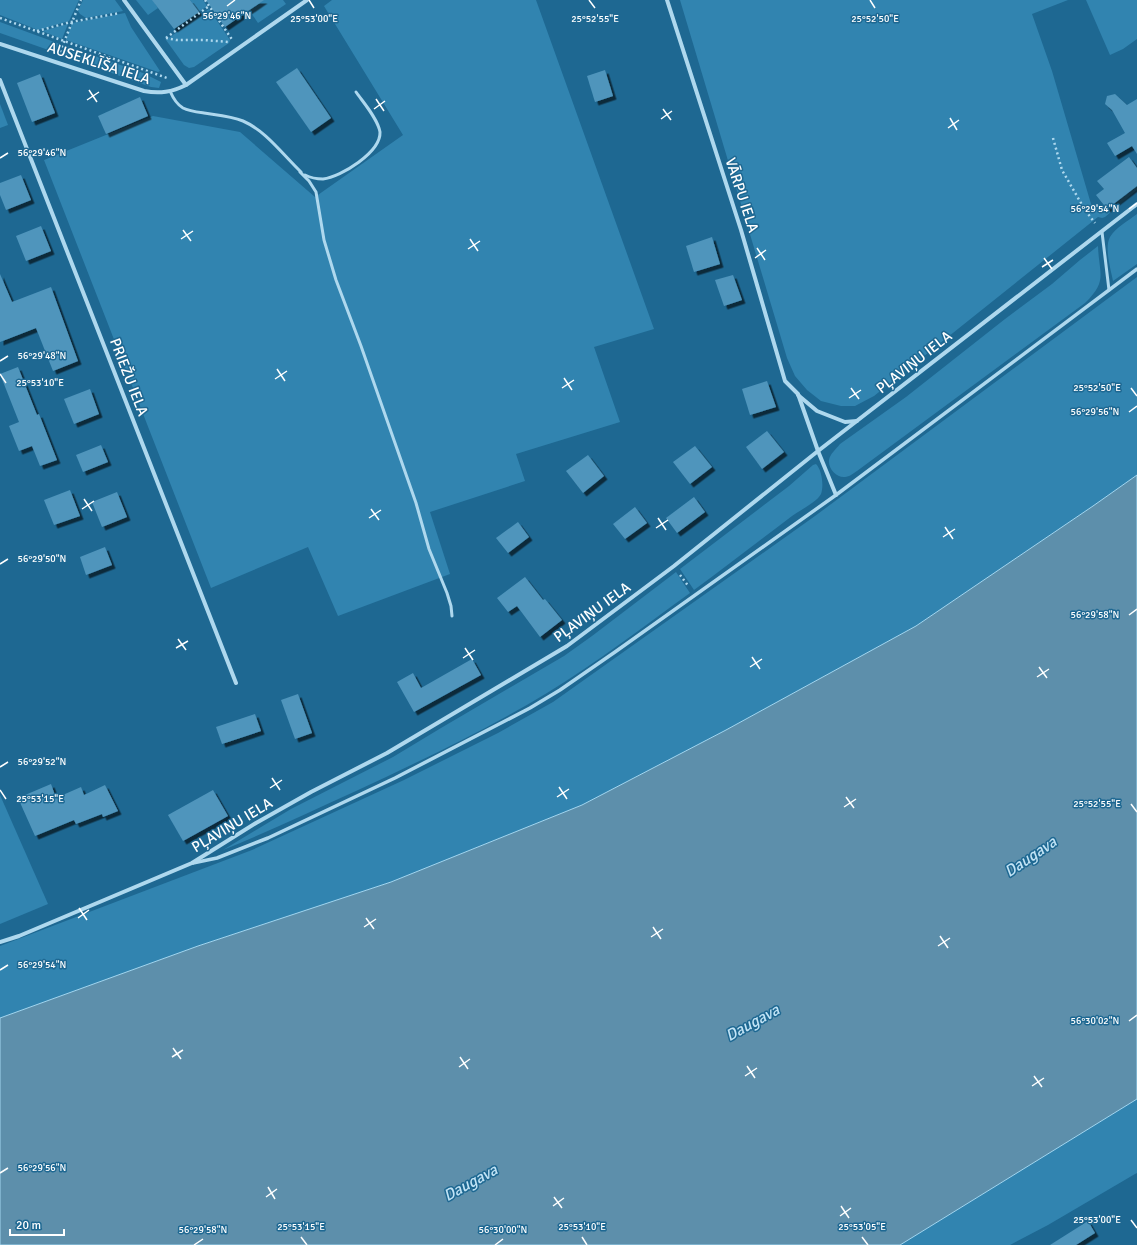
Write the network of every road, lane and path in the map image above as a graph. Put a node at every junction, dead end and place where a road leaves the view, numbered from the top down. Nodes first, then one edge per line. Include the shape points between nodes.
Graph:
1 (81, 0) edge
2 (124, 0) edge
3 (205, 0) edge
4 (308, 0) edge
5 (667, 0) edge
6 (209, 6) junction
7 (132, 11) junction
8 (0, 18) edge
9 (71, 22) junction
10 (37, 32) junction
11 (166, 38) junction
12 (63, 41) junction
13 (233, 42) junction
14 (0, 44) edge
15 (157, 44) junction
16 (238, 49) junction
17 (56, 61) junction
18 (0, 80) edge
19 (186, 85) junction
20 (170, 92) junction
21 (356, 92) dead end
22 (1053, 138) dead end
23 (300, 172) junction
24 (1137, 204) edge
25 (1102, 232) junction
26 (1137, 269) edge
27 (1109, 290) junction
28 (798, 394) junction
29 (858, 421) junction
30 (818, 451) junction
31 (836, 495) junction
32 (674, 566) junction
33 (695, 596) junction
34 (452, 616) dead end
35 (236, 682) dead end
36 (192, 863) junction
37 (0, 942) edge

1 - 9 path
2 - 7 street
3 - 6 path
4 - 16 street, AUSEKLĪŠA IELA
5 - 28 street, VĀRPU IELA via 741,230 785,381
6 - 11 path
6 - 13 path
7 - 9 path
7 - 15 street
8 - 10 path
9 - 10 path
9 - 12 path
10 - 12 path
11 - 13 path
11 - 15 path
12 - 17 path
12 - 19 path
13 - 16 path
14 - 17 street, AUSEKLĪŠA IELA
15 - 19 street
16 - 19 street, AUSEKLĪŠA IELA
17 - 20 street, AUSEKLĪŠA IELA via 144,91
18 - 35 street, PRIEŽU IELA
19 - 20 street, AUSEKLĪŠA IELA
20 - 23 lane via 177,104 183,108 233,118 254,128
21 - 23 lane via 376,120 380,132 376,146 362,160 324,179
22 - 25 path via 1062,170 1085,210
23 - 34 lane via 310,181 316,192 324,240 336,280 416,503 429,549 447,593
24 - 25 street, PĻAVIŅU IELA
25 - 27 lane
25 - 29 street, PĻAVIŅU IELA
26 - 27 street
27 - 31 street
28 - 29 street, VĀRPU IELA via 817,411 845,422
28 - 30 street, VĀRPU IELA
29 - 30 street, PĻAVIŅU IELA
30 - 31 street, VĀRPU IELA
30 - 32 street, PĻAVIŅU IELA
31 - 33 street
32 - 33 path
32 - 36 street, PĻAVIŅU IELA via 567,646 393,750 311,792
33 - 36 street via 560,690 499,725 268,838 217,858
36 - 37 street, PĻAVIŅU IELA

